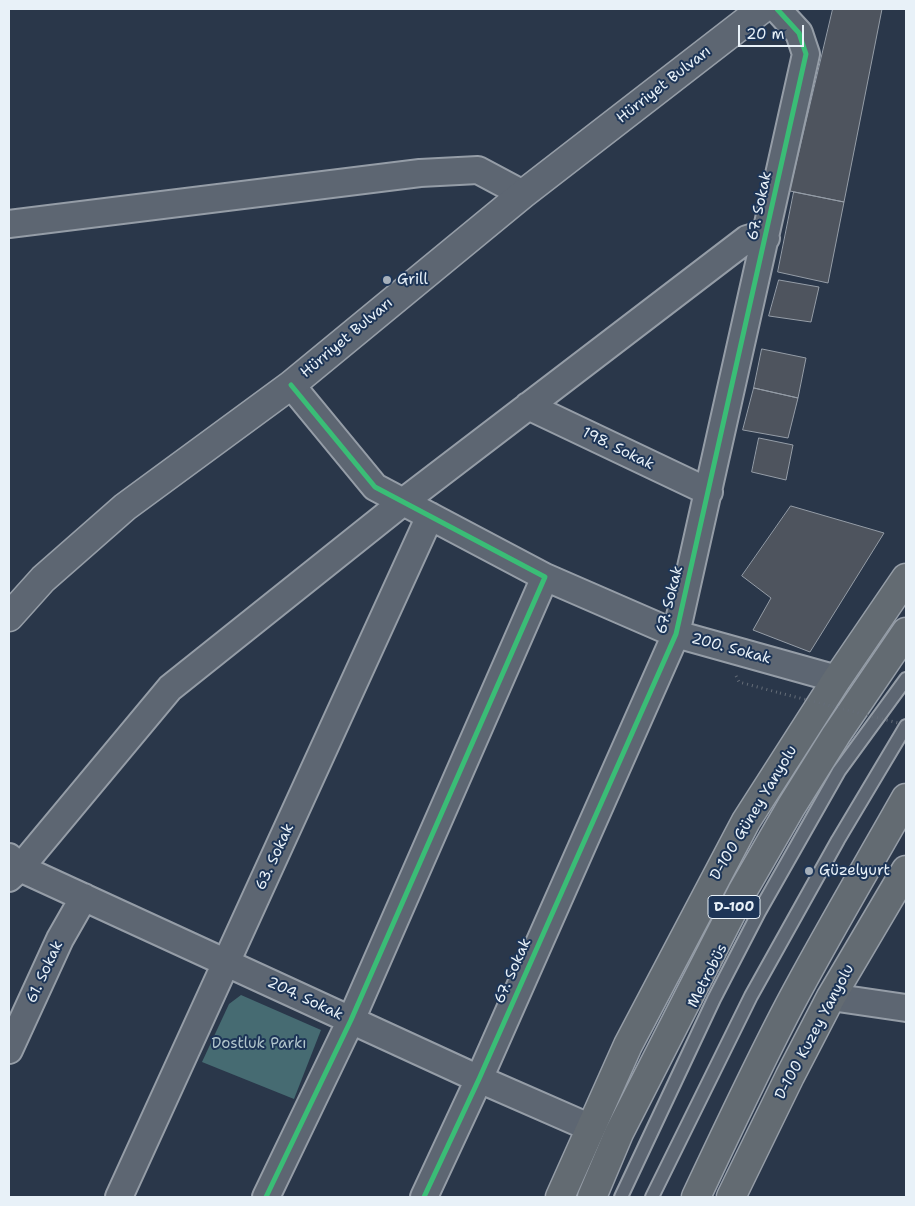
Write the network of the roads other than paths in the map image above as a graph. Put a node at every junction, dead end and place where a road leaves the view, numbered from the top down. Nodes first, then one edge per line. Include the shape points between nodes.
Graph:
1 (762, 9) edge
2 (777, 9) edge
3 (523, 194) junction
4 (9, 224) edge
5 (766, 238) junction
6 (290, 385) junction
7 (528, 406) junction
8 (708, 492) junction
9 (403, 502) junction
10 (430, 516) junction
11 (545, 576) junction
12 (906, 578) edge
13 (9, 617) edge
14 (906, 632) edge
15 (676, 634) junction
16 (837, 679) junction
17 (906, 679) edge
18 (906, 725) edge
19 (906, 798) edge
20 (13, 867) edge
21 (906, 870) edge
22 (84, 897) junction
23 (226, 963) junction
24 (831, 997) junction
25 (906, 1008) edge
26 (351, 1020) junction
27 (9, 1050) edge
28 (478, 1079) junction
29 (591, 1128) junction
30 (119, 1197) edge
31 (266, 1197) edge
32 (424, 1197) edge
33 (560, 1197) edge
34 (592, 1197) edge
35 (621, 1197) edge
36 (652, 1197) edge
37 (696, 1197) edge
38 (731, 1197) edge

1 - 3 main road, Hürriyet Bulvarı
2 - 5 street, 67. Sokak via 799,33 806,54
3 - 4 street via 478,170 420,173
3 - 6 main road, Hürriyet Bulvarı
5 - 7 street via 747,239
5 - 8 street, 67. Sokak
6 - 9 street, 200. Sokak via 375,487
6 - 13 main road, Hürriyet Bulvarı via 125,507 43,580
7 - 8 street, 198. Sokak
7 - 9 street
8 - 15 street, 67. Sokak
9 - 10 street, 200. Sokak
9 - 20 street via 170,688
10 - 11 street, 200. Sokak
10 - 23 street, 63. Sokak
11 - 15 street, 200. Sokak
11 - 26 street
12 - 16 main road, D-100 Güney Yanyolu
14 - 34 main road, D-100 via 831,743 742,892 620,1133
15 - 16 street, 200. Sokak
15 - 28 street, 67. Sokak
16 - 29 main road, D-100 Güney Yanyolu via 746,821 628,1045
17 - 35 lane, Metrobüs via 839,771 759,912 714,999
18 - 36 lane via 751,996
19 - 37 main road via 789,1006
20 - 22 street, 204. Sokak
21 - 24 main road, D-100 Kuzey Yanyolu
22 - 23 street, 204. Sokak
22 - 27 street, 61. Sokak via 60,939
23 - 26 street, 204. Sokak
23 - 30 street, 63. Sokak
24 - 25 street
24 - 38 main road, D-100 Kuzey Yanyolu
26 - 28 street, 204. Sokak
26 - 31 street
28 - 29 street, 204. Sokak
28 - 32 street, 67. Sokak
29 - 33 main road, D-100 Güney Yanyolu

